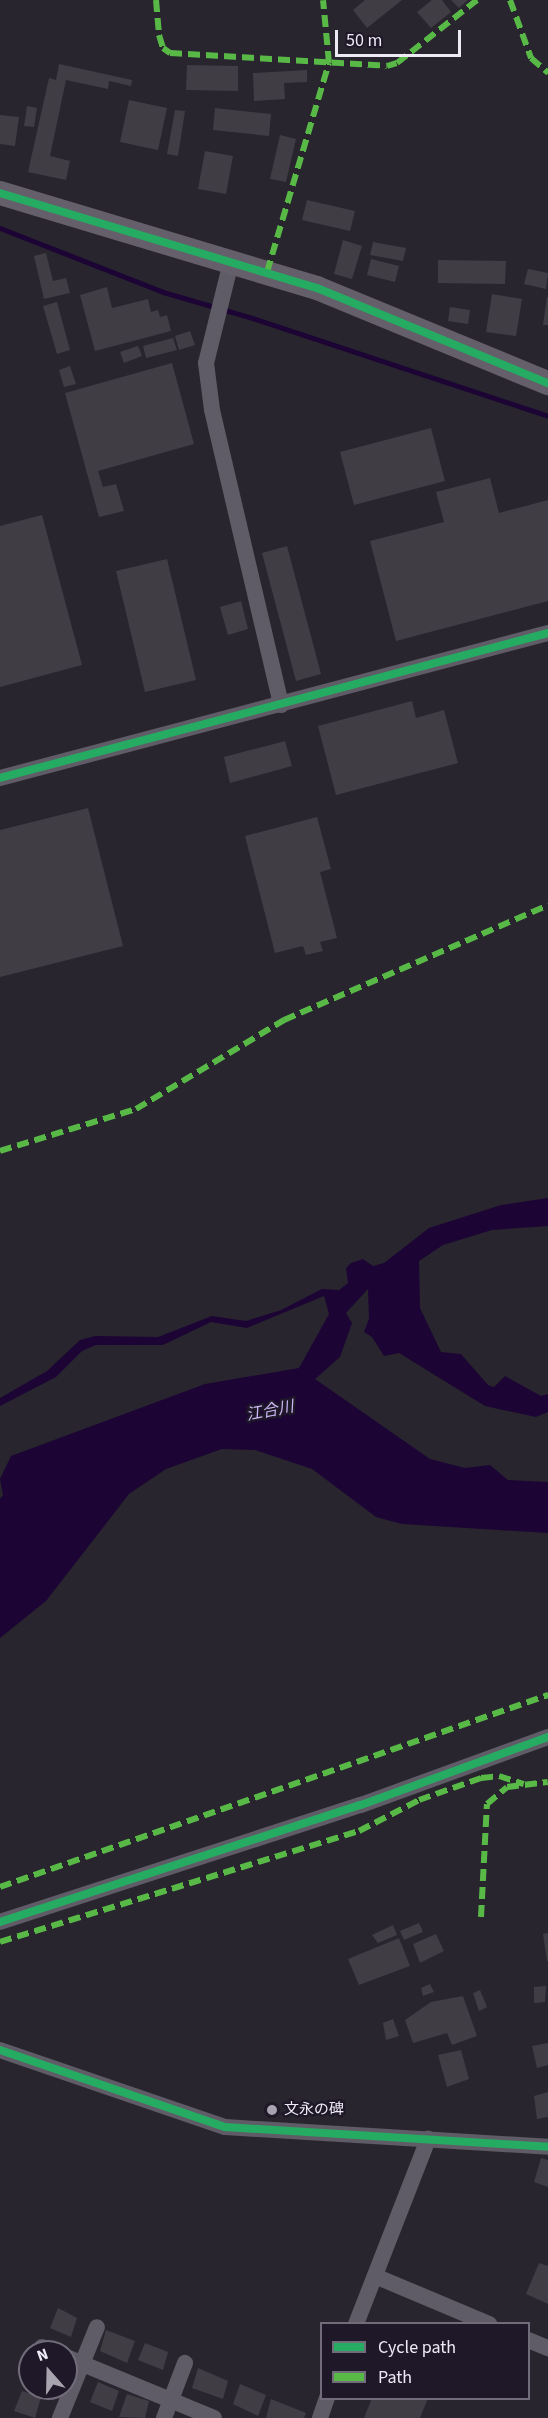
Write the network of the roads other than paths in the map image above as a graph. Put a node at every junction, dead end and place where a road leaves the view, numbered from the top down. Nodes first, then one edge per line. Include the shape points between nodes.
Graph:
1 (0, 193) edge
2 (231, 262) junction
3 (548, 383) edge
4 (548, 633) edge
5 (281, 705) junction
6 (0, 778) edge
7 (548, 1737) edge
8 (0, 1922) edge
9 (0, 2050) edge
10 (428, 2139) junction
11 (548, 2147) edge
12 (375, 2276) junction
13 (357, 2322) edge
14 (484, 2322) edge
15 (97, 2327) dead end
16 (530, 2341) edge
17 (548, 2348) edge
18 (78, 2362) edge
19 (185, 2363) dead end
20 (82, 2364) junction
21 (171, 2400) junction
22 (326, 2400) edge
23 (60, 2418) edge
24 (164, 2418) edge
25 (214, 2418) edge
26 (320, 2418) edge

1 - 2 street
2 - 3 street via 317,288
2 - 5 street via 206,363 212,410
4 - 5 street
5 - 6 street
7 - 8 street via 361,1805
9 - 10 street via 225,2127
10 - 11 street
10 - 12 street
12 - 13 street
12 - 14 street
15 - 20 street
16 - 17 street
18 - 20 street
19 - 21 street
20 - 21 street
20 - 23 street
21 - 24 street
21 - 25 street
22 - 26 street

